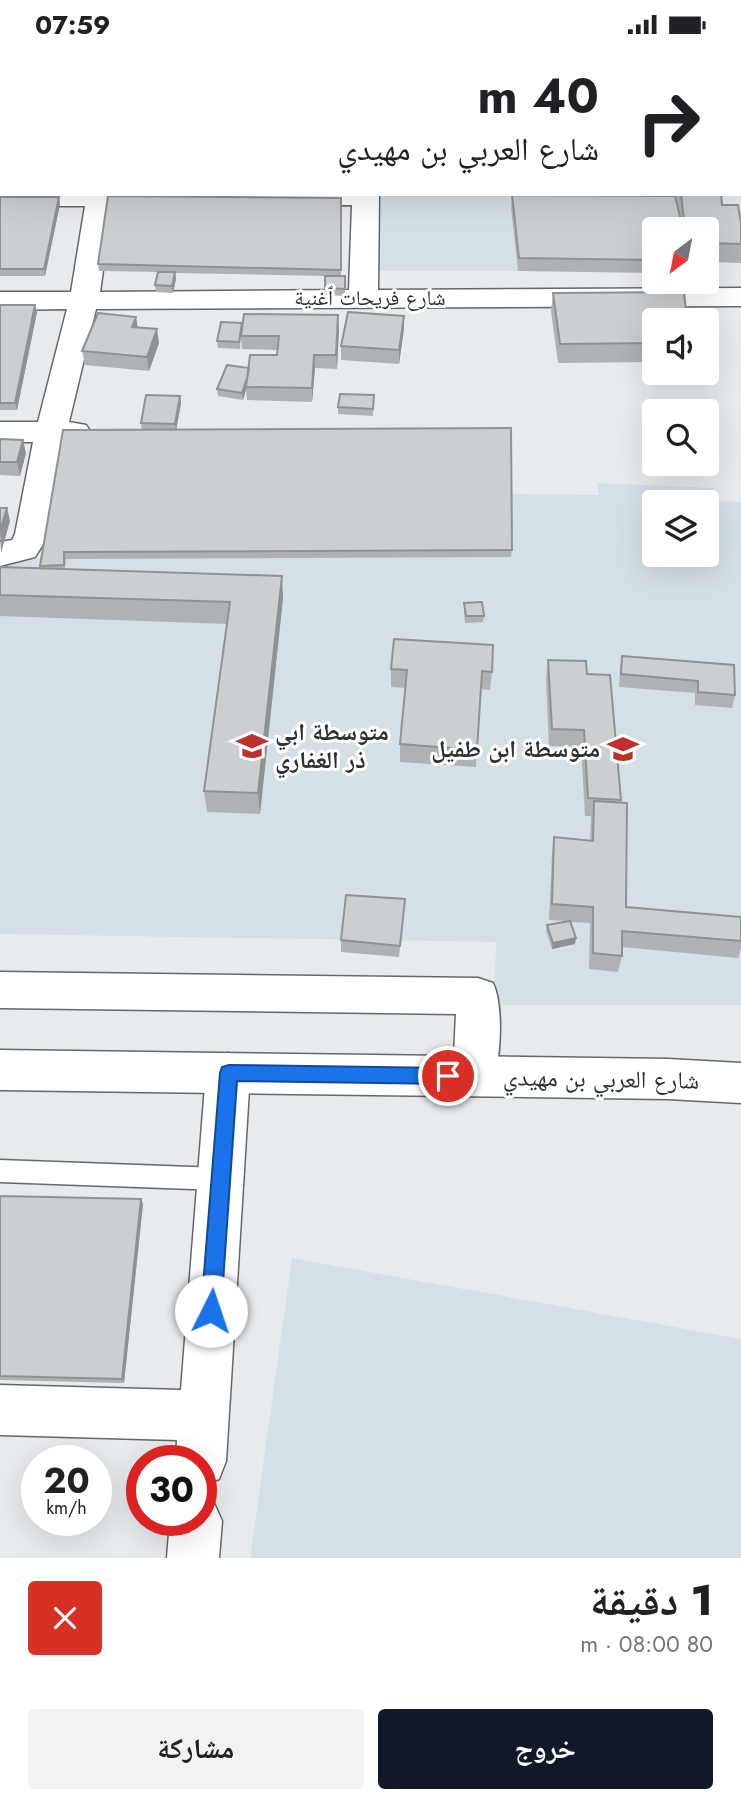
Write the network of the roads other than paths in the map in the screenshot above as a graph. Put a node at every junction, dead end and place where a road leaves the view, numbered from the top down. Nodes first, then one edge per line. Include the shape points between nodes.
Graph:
1 (99, 196) edge
2 (366, 196) edge
3 (0, 198) edge
4 (741, 297) edge
5 (84, 299) junction
6 (363, 299) junction
7 (0, 301) edge
8 (0, 432) edge
9 (51, 432) junction
10 (107, 432) edge
11 (11, 551) edge
12 (0, 990) edge
13 (0, 1070) edge
14 (229, 1073) junction
15 (475, 1076) junction
16 (741, 1083) edge
17 (0, 1171) edge
18 (220, 1179) junction
19 (0, 1410) edge
20 (202, 1439) edge
21 (195, 1536) edge
22 (193, 1558) edge

1 - 3 street
1 - 5 street
2 - 6 street
4 - 6 street, شارع فريحات ٱغنية
5 - 6 street, شارع فريحات ٱغنية
5 - 7 street, شارع فريحات ٱغنية
5 - 9 street
8 - 9 street
9 - 10 street
9 - 11 street via 32,535
12 - 15 street via 478,996
13 - 14 street, شارع العربي بن مهيدي
14 - 15 street, شارع العربي بن مهيدي
14 - 18 street
15 - 16 street, شارع العربي بن مهيدي
17 - 18 lane
18 - 20 street
19 - 20 street
21 - 22 street

